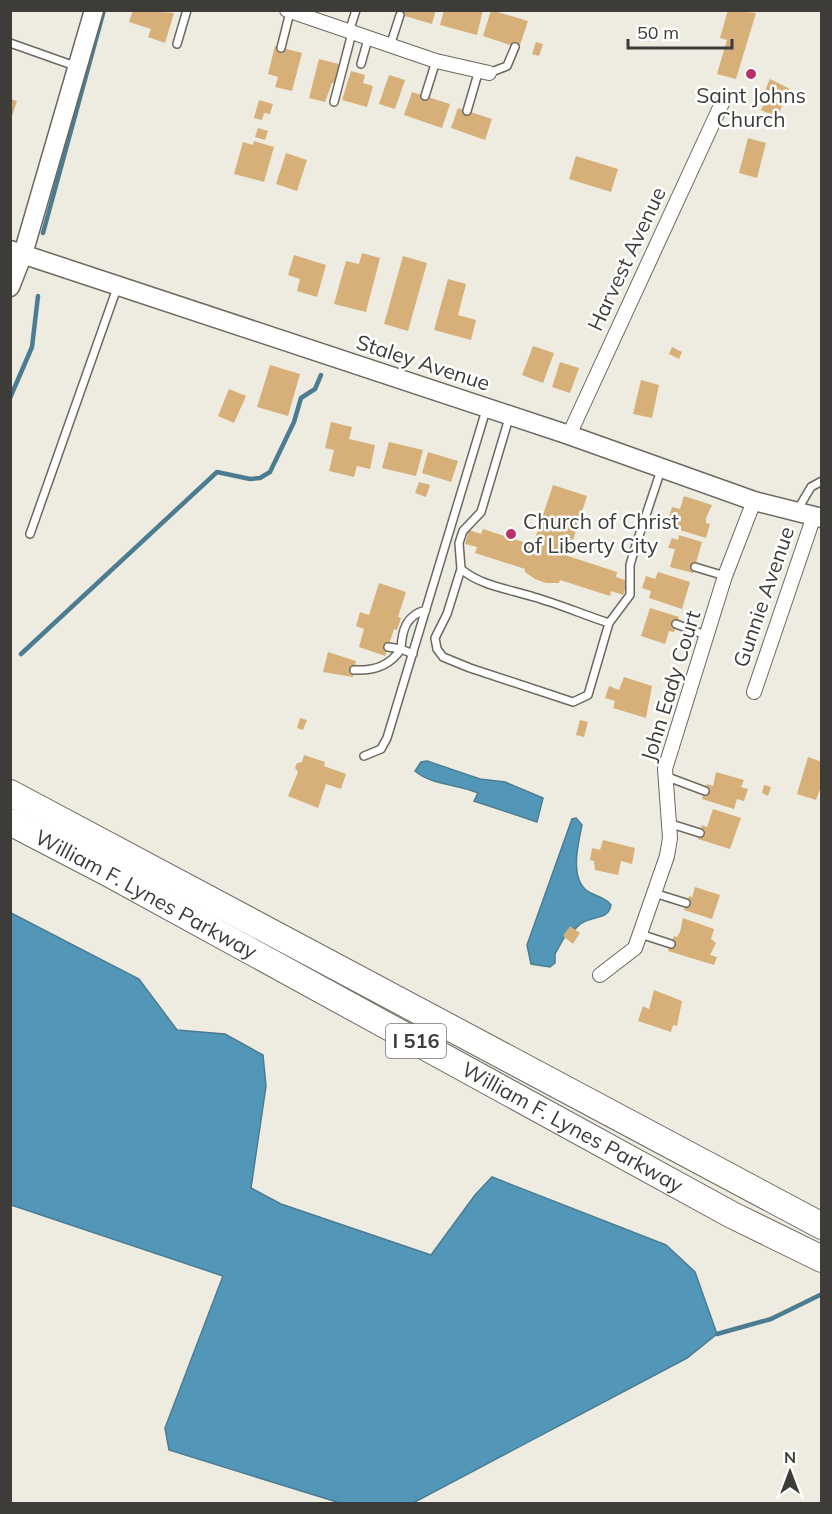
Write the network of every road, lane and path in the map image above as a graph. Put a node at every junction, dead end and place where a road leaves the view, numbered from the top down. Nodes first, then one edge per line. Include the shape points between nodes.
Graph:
1 (94, 10) edge
2 (187, 10) edge
3 (356, 10) edge
4 (288, 11) edge
5 (400, 15) dead end
6 (351, 33) junction
7 (372, 40) junction
8 (10, 43) edge
9 (177, 44) dead end
10 (390, 46) junction
11 (515, 47) dead end
12 (281, 48) dead end
13 (436, 61) junction
14 (361, 64) dead end
15 (78, 67) junction
16 (484, 71) junction
17 (424, 96) dead end
18 (334, 102) dead end
19 (723, 102) dead end
20 (467, 111) dead end
21 (17, 252) edge
22 (117, 285) junction
23 (10, 287) edge
24 (487, 408) junction
25 (510, 415) junction
26 (569, 435) junction
27 (662, 468) junction
28 (822, 480) edge
29 (754, 501) junction
30 (811, 515) edge
31 (30, 534) dead end
32 (695, 567) dead end
33 (460, 569) junction
34 (725, 576) junction
35 (426, 610) junction
36 (609, 623) junction
37 (676, 624) dead end
38 (708, 636) junction
39 (388, 646) dead end
40 (401, 649) junction
41 (413, 654) junction
42 (354, 670) dead end
43 (754, 692) dead end
44 (364, 756) dead end
45 (665, 776) junction
46 (705, 791) dead end
47 (10, 793) edge
48 (10, 822) edge
49 (669, 823) junction
50 (700, 833) dead end
51 (654, 893) junction
52 (686, 903) dead end
53 (640, 934) junction
54 (671, 944) dead end
55 (600, 975) dead end
56 (822, 1226) edge
57 (822, 1258) edge

1 - 15 street
2 - 9 lane
3 - 6 lane
4 - 6 street
4 - 12 lane
5 - 10 lane
6 - 7 street
6 - 18 lane
7 - 10 street
7 - 14 lane
8 - 15 lane
10 - 13 street
11 - 16 lane via 507,66
13 - 16 street
13 - 17 lane
15 - 21 street
16 - 20 lane
19 - 26 street, Harvest Avenue
21 - 22 street, Staley Avenue
21 - 23 street
22 - 24 street, Staley Avenue
22 - 31 lane
24 - 25 street, Staley Avenue
24 - 35 lane
25 - 26 street, Staley Avenue
25 - 33 lane via 481,512 459,543
26 - 27 street, Staley Avenue
27 - 29 street, Staley Avenue
27 - 36 lane via 630,565 630,595
28 - 30 lane via 811,487
29 - 30 street, Staley Avenue
29 - 34 street, John Eady Court
30 - 43 street, Gunnie Avenue
32 - 34 lane
33 - 36 lane via 495,586
33 - 36 lane via 447,614 435,638 443,657 470,668 573,702 588,695
34 - 38 street, John Eady Court
35 - 40 lane via 409,618 401,634
35 - 41 lane
37 - 38 lane
38 - 45 street, John Eady Court via 664,768
39 - 40 lane
40 - 41 lane
40 - 42 lane via 394,660 370,670
41 - 44 lane via 387,738 381,749
45 - 46 lane
45 - 49 street, John Eady Court
47 - 56 highway, William F. Lynes Parkway / I 516
48 - 57 highway, William F. Lynes Parkway / I 516 via 732,1215
49 - 50 lane
49 - 51 street, John Eady Court via 667,856
51 - 52 lane
51 - 53 street, John Eady Court
53 - 54 lane
53 - 55 street, John Eady Court via 635,948

